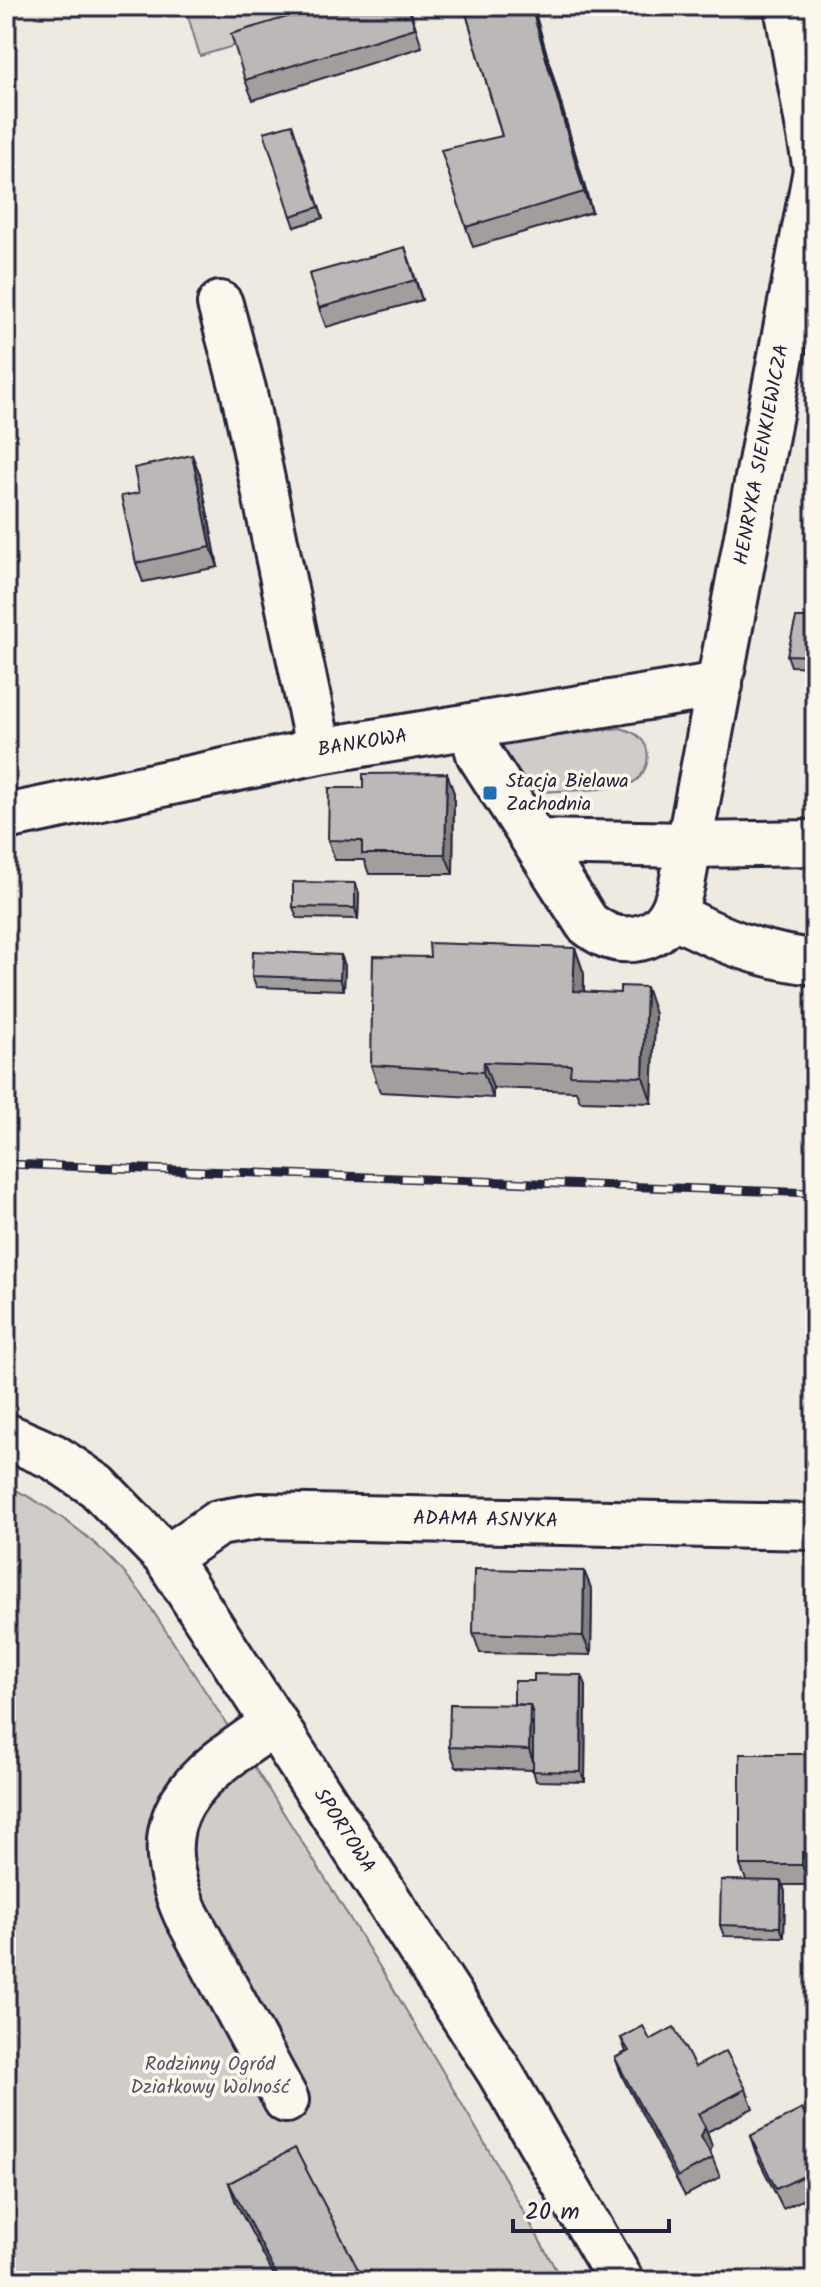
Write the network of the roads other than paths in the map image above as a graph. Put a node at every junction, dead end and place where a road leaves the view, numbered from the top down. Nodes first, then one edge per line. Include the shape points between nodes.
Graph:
1 (787, 6) edge
2 (815, 164) edge
3 (815, 175) edge
4 (220, 304) dead end
5 (720, 685) junction
6 (471, 726) junction
7 (319, 751) junction
8 (6, 817) edge
9 (536, 842) junction
10 (815, 843) edge
11 (689, 845) junction
12 (672, 914) junction
13 (815, 962) edge
14 (6, 1436) edge
15 (815, 1527) edge
16 (167, 1558) junction
17 (275, 1723) junction
18 (286, 2100) dead end
19 (621, 2281) edge

1 - 2 street
3 - 5 street, HENRYKA SIENKIEWICZA
4 - 7 street via 243,389
5 - 6 street, BANKOWA
5 - 11 street, HENRYKA SIENKIEWICZA
6 - 7 street, BANKOWA
6 - 9 street via 479,754
7 - 8 street, BANKOWA
9 - 11 street
9 - 12 street via 583,918 605,935 643,938
10 - 11 street
11 - 12 street, HENRYKA SIENKIEWICZA
12 - 13 street via 742,948
14 - 16 street, SPORTOWA via 54,1457 97,1486
15 - 16 street, ADAMA ASNYKA via 260,1516 218,1523
16 - 17 street, SPORTOWA
17 - 18 street via 216,1763 189,1790 176,1816 172,1856 186,1914
17 - 19 street, SPORTOWA via 499,2071

